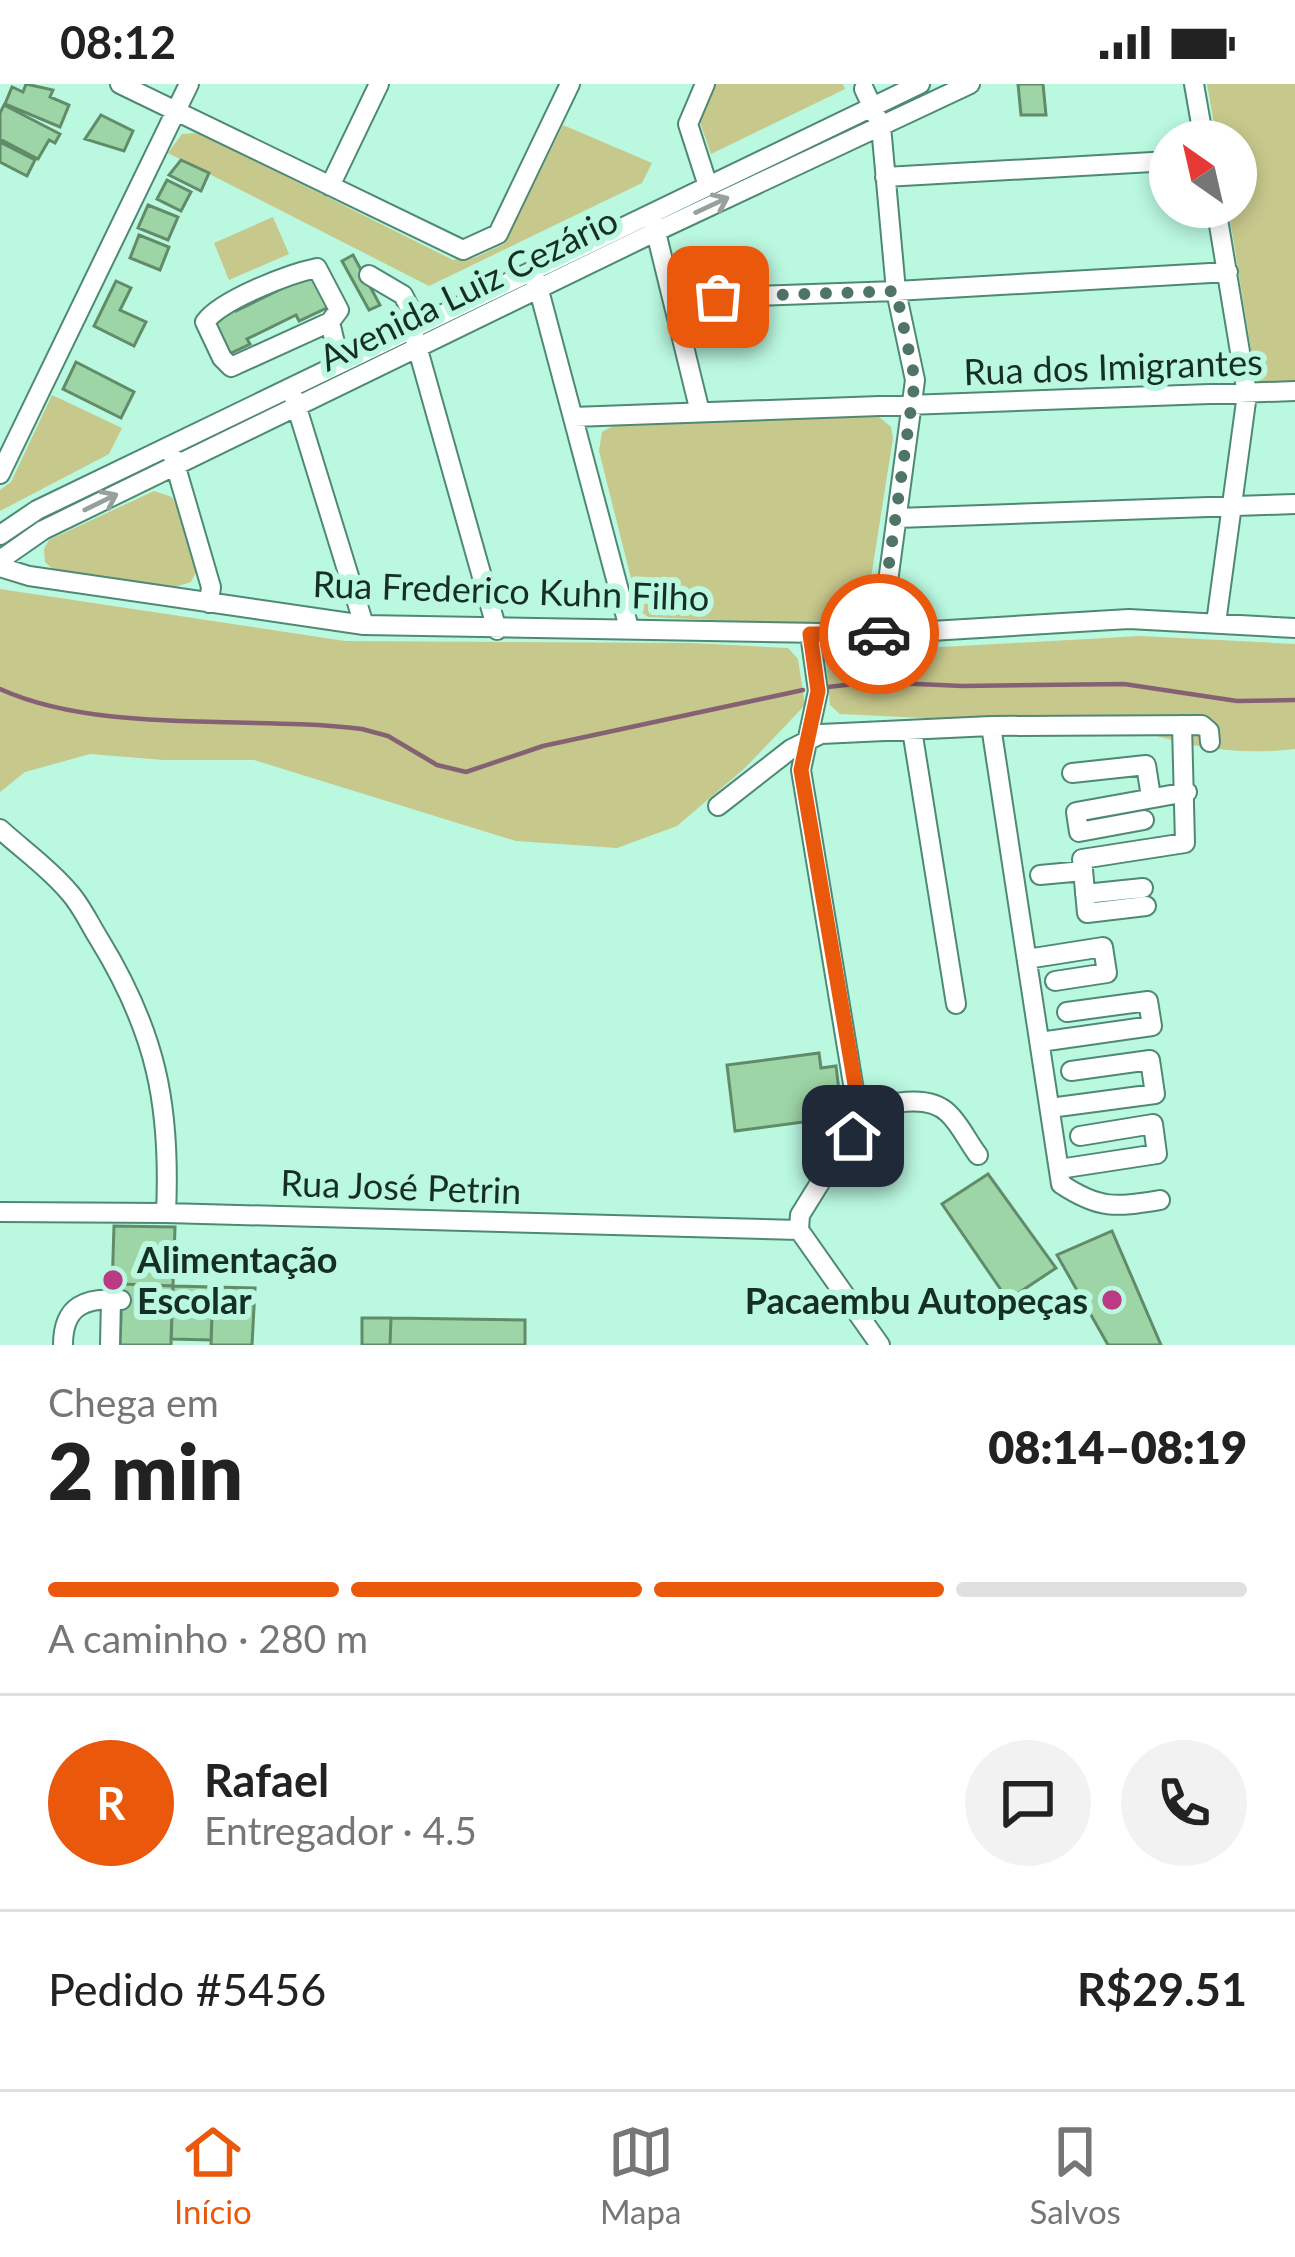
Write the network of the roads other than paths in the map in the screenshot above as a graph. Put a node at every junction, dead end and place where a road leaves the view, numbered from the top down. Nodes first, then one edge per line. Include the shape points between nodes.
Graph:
1 (120, 84) edge
2 (189, 84) edge
3 (379, 84) edge
4 (570, 84) edge
5 (705, 84) edge
6 (920, 84) edge
7 (970, 84) edge
8 (1194, 84) edge
9 (872, 107) junction
10 (176, 111) junction
11 (1200, 120) edge
12 (1149, 162) edge
13 (885, 176) junction
14 (329, 186) junction
15 (708, 186) junction
16 (654, 223) junction
17 (1220, 228) edge
18 (1228, 272) junction
19 (369, 275) dead end
20 (537, 280) junction
21 (896, 291) junction
22 (674, 298) junction
23 (330, 322) junction
24 (416, 327) junction
25 (418, 350) junction
26 (347, 361) junction
27 (362, 377) junction
28 (290, 388) junction
29 (1295, 392) edge
30 (1247, 394) junction
31 (913, 406) junction
32 (297, 408) junction
33 (700, 412) junction
34 (573, 417) junction
35 (173, 456) junction
36 (0, 475) edge
37 (1295, 504) edge
38 (1232, 506) junction
39 (897, 518) junction
40 (0, 535) edge
41 (0, 564) edge
42 (209, 603) junction
43 (1216, 623) junction
44 (364, 626) junction
45 (629, 628) junction
46 (1295, 628) edge
47 (497, 630) junction
48 (810, 634) junction
49 (881, 634) junction
50 (1182, 725) junction
51 (991, 726) junction
52 (912, 730) junction
53 (805, 742) junction
54 (1210, 742) dead end
55 (1072, 773) dead end
56 (1186, 791) junction
57 (1151, 797) junction
58 (718, 806) dead end
59 (1144, 820) dead end
60 (2, 834) edge
61 (1083, 871) junction
62 (1040, 875) dead end
63 (1144, 897) dead end
64 (1027, 959) junction
65 (1055, 981) dead end
66 (956, 1004) dead end
67 (1067, 1012) dead end
68 (1040, 1042) junction
69 (1071, 1071) dead end
70 (1050, 1108) junction
71 (859, 1112) junction
72 (1080, 1136) dead end
73 (977, 1155) dead end
74 (1059, 1168) junction
75 (1160, 1200) dead end
76 (0, 1212) edge
77 (166, 1213) junction
78 (800, 1230) junction
79 (63, 1345) edge
80 (110, 1345) edge
81 (880, 1345) edge

1 - 10 street
2 - 10 street
3 - 14 street
4 - 14 street via 498,234 463,250
5 - 15 street via 688,124
6 - 9 street, Avenida Luiz Cezário
7 - 9 street, Avenida Luiz Cezário
8 - 11 street
9 - 13 street
9 - 15 street, Avenida Luiz Cezário
16 -> 9 street, Avenida Luiz Cezário
10 - 14 street
10 - 36 street
12 - 13 street
13 - 21 street
15 - 16 street, Avenida Luiz Cezário
16 - 20 street, Avenida Luiz Cezário
16 - 22 street
17 - 18 street
18 - 21 street
18 - 30 street
19 - 24 street via 403,295
20 - 24 street, Avenida Luiz Cezário
20 - 25 street, Avenida Luiz Cezário
20 - 34 street
21 - 22 street
21 - 31 street
22 - 33 street
23 - 23 street via 338,304 317,268 205,318 231,367
23 - 26 street
24 - 25 street
24 - 26 street, Avenida Luiz Cezário
25 - 27 street, Avenida Luiz Cezário
25 - 47 street
26 - 27 street
26 - 28 street, Avenida Luiz Cezário
27 - 32 street, Avenida Luiz Cezário
28 - 32 street
28 - 35 street, Avenida Luiz Cezário
29 - 30 street, Rua dos Imigrantes
30 - 31 street, Rua dos Imigrantes
30 - 38 street
31 - 33 street, Rua dos Imigrantes
31 - 39 street
32 - 35 street, Avenida Luiz Cezário
32 - 44 street
33 - 34 street, Rua dos Imigrantes
34 - 45 street
35 - 40 street, Avenida Luiz Cezário via 38,510
41 -> 35 street, Avenida Luiz Cezário via 43,530
35 - 42 street
37 - 38 street
38 - 39 street
38 - 43 street
39 - 49 street
41 - 42 street, Rua Frederico Kuhn Filho via 29,576
42 - 44 street, Rua Frederico Kuhn Filho
43 - 46 street, Rua Frederico Kuhn Filho
43 - 49 street, Rua Frederico Kuhn Filho via 1129,619
44 - 47 street, Rua Frederico Kuhn Filho
45 - 47 street, Rua Frederico Kuhn Filho
45 - 48 street, Rua Frederico Kuhn Filho
48 - 49 street, Rua Frederico Kuhn Filho
48 - 53 street via 818,691
50 - 51 street
50 - 54 street via 1202,725
50 - 56 street
51 - 52 street
51 - 64 street
52 - 53 street via 821,734
52 - 66 street
53 - 58 street
53 - 71 street via 801,770
55 - 57 street via 1146,765
56 - 57 street
56 - 61 street via 1186,843 1084,857
57 - 59 street via 1076,812 1079,832
60 - 77 street via 71,893 127,984 162,1096
61 - 62 street
61 - 63 street via 1085,894
64 - 65 street via 1103,947 1107,973
64 - 68 street
67 - 68 street via 1148,1001 1152,1026
68 - 70 street
69 - 70 street via 1150,1060 1155,1094
70 - 74 street
71 - 73 street via 892,1103 938,1106
71 - 78 street via 853,1136 800,1215
72 - 74 street via 1153,1124 1157,1154
74 - 75 street via 1061,1184 1087,1202
76 - 77 street, Rua José Petrin
77 - 78 street, Rua José Petrin
78 - 81 street
79 - 80 street via 73,1310 116,1299

